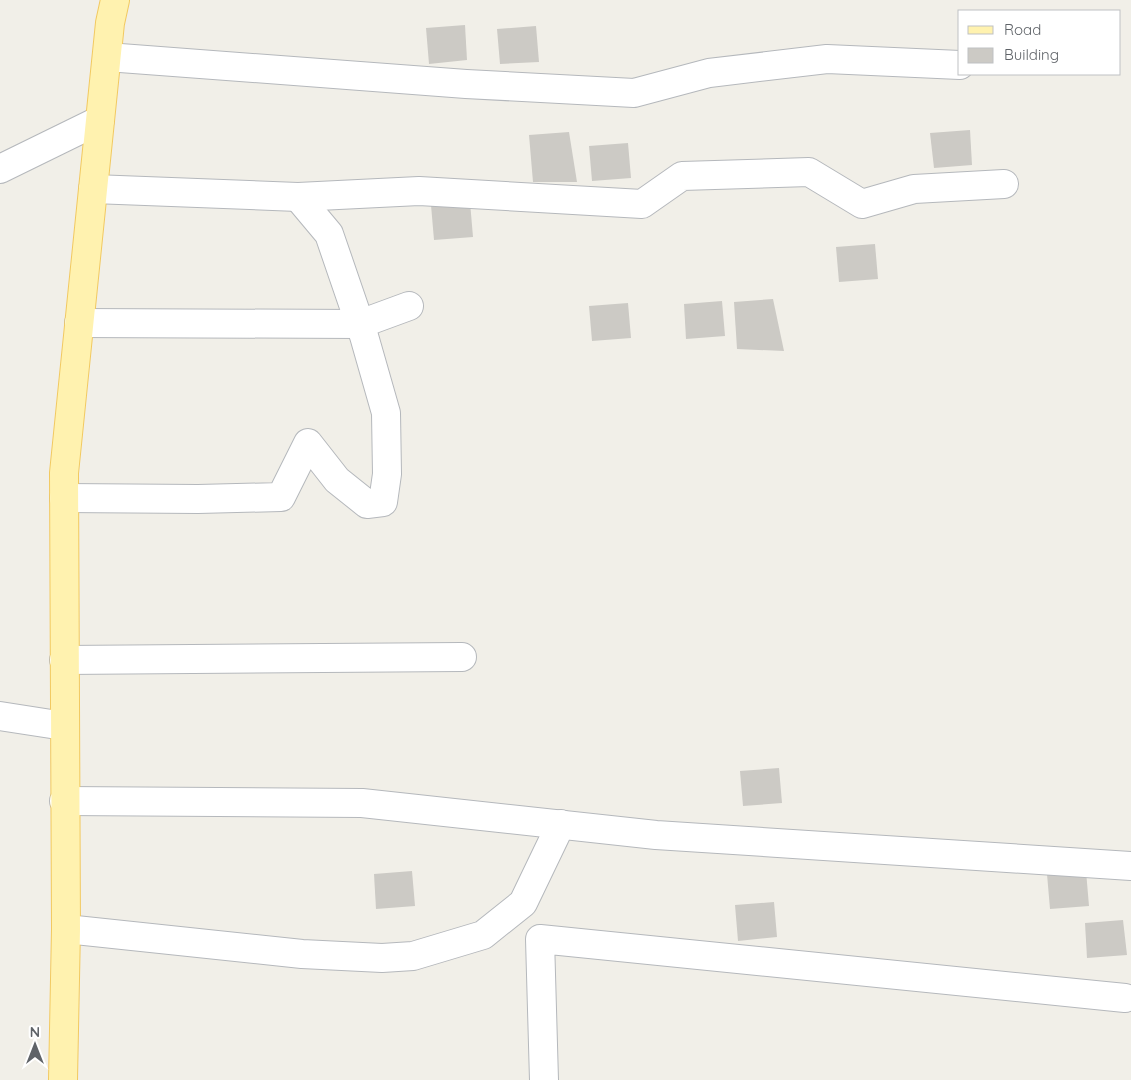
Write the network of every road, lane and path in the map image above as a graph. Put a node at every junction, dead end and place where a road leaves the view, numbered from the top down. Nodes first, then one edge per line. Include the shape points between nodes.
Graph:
1 (115, 0) edge
2 (107, 57) junction
3 (958, 66) edge
4 (100, 120) junction
5 (0, 169) edge
6 (1004, 184) dead end
7 (93, 189) junction
8 (298, 197) junction
9 (409, 306) dead end
10 (79, 323) junction
11 (360, 324) junction
12 (64, 498) junction
13 (462, 657) dead end
14 (64, 660) junction
15 (0, 716) edge
16 (64, 726) junction
17 (64, 801) junction
18 (561, 824) junction
19 (1131, 866) edge
20 (66, 929) junction
21 (1124, 998) dead end
22 (63, 1080) edge
23 (544, 1080) edge

1 - 2 main road
2 - 3 street via 634,93 709,73 827,59
2 - 4 main road
4 - 5 street
4 - 7 main road
6 - 8 street via 914,189 862,204 809,172 682,176 642,204 419,191
7 - 8 street
7 - 10 main road
8 - 11 street via 329,234
9 - 11 street
10 - 11 street
10 - 12 main road
11 - 12 street via 386,413 387,474 383,502 367,504 345,486 308,444 281,497 198,500
12 - 14 main road
13 - 14 street
14 - 16 main road
15 - 16 street
16 - 17 main road
17 - 18 street via 362,803
17 - 20 main road
18 - 19 street via 656,835
18 - 20 street via 523,903 483,935 414,956 382,958 302,954
20 - 22 main road
21 - 23 street via 540,939

